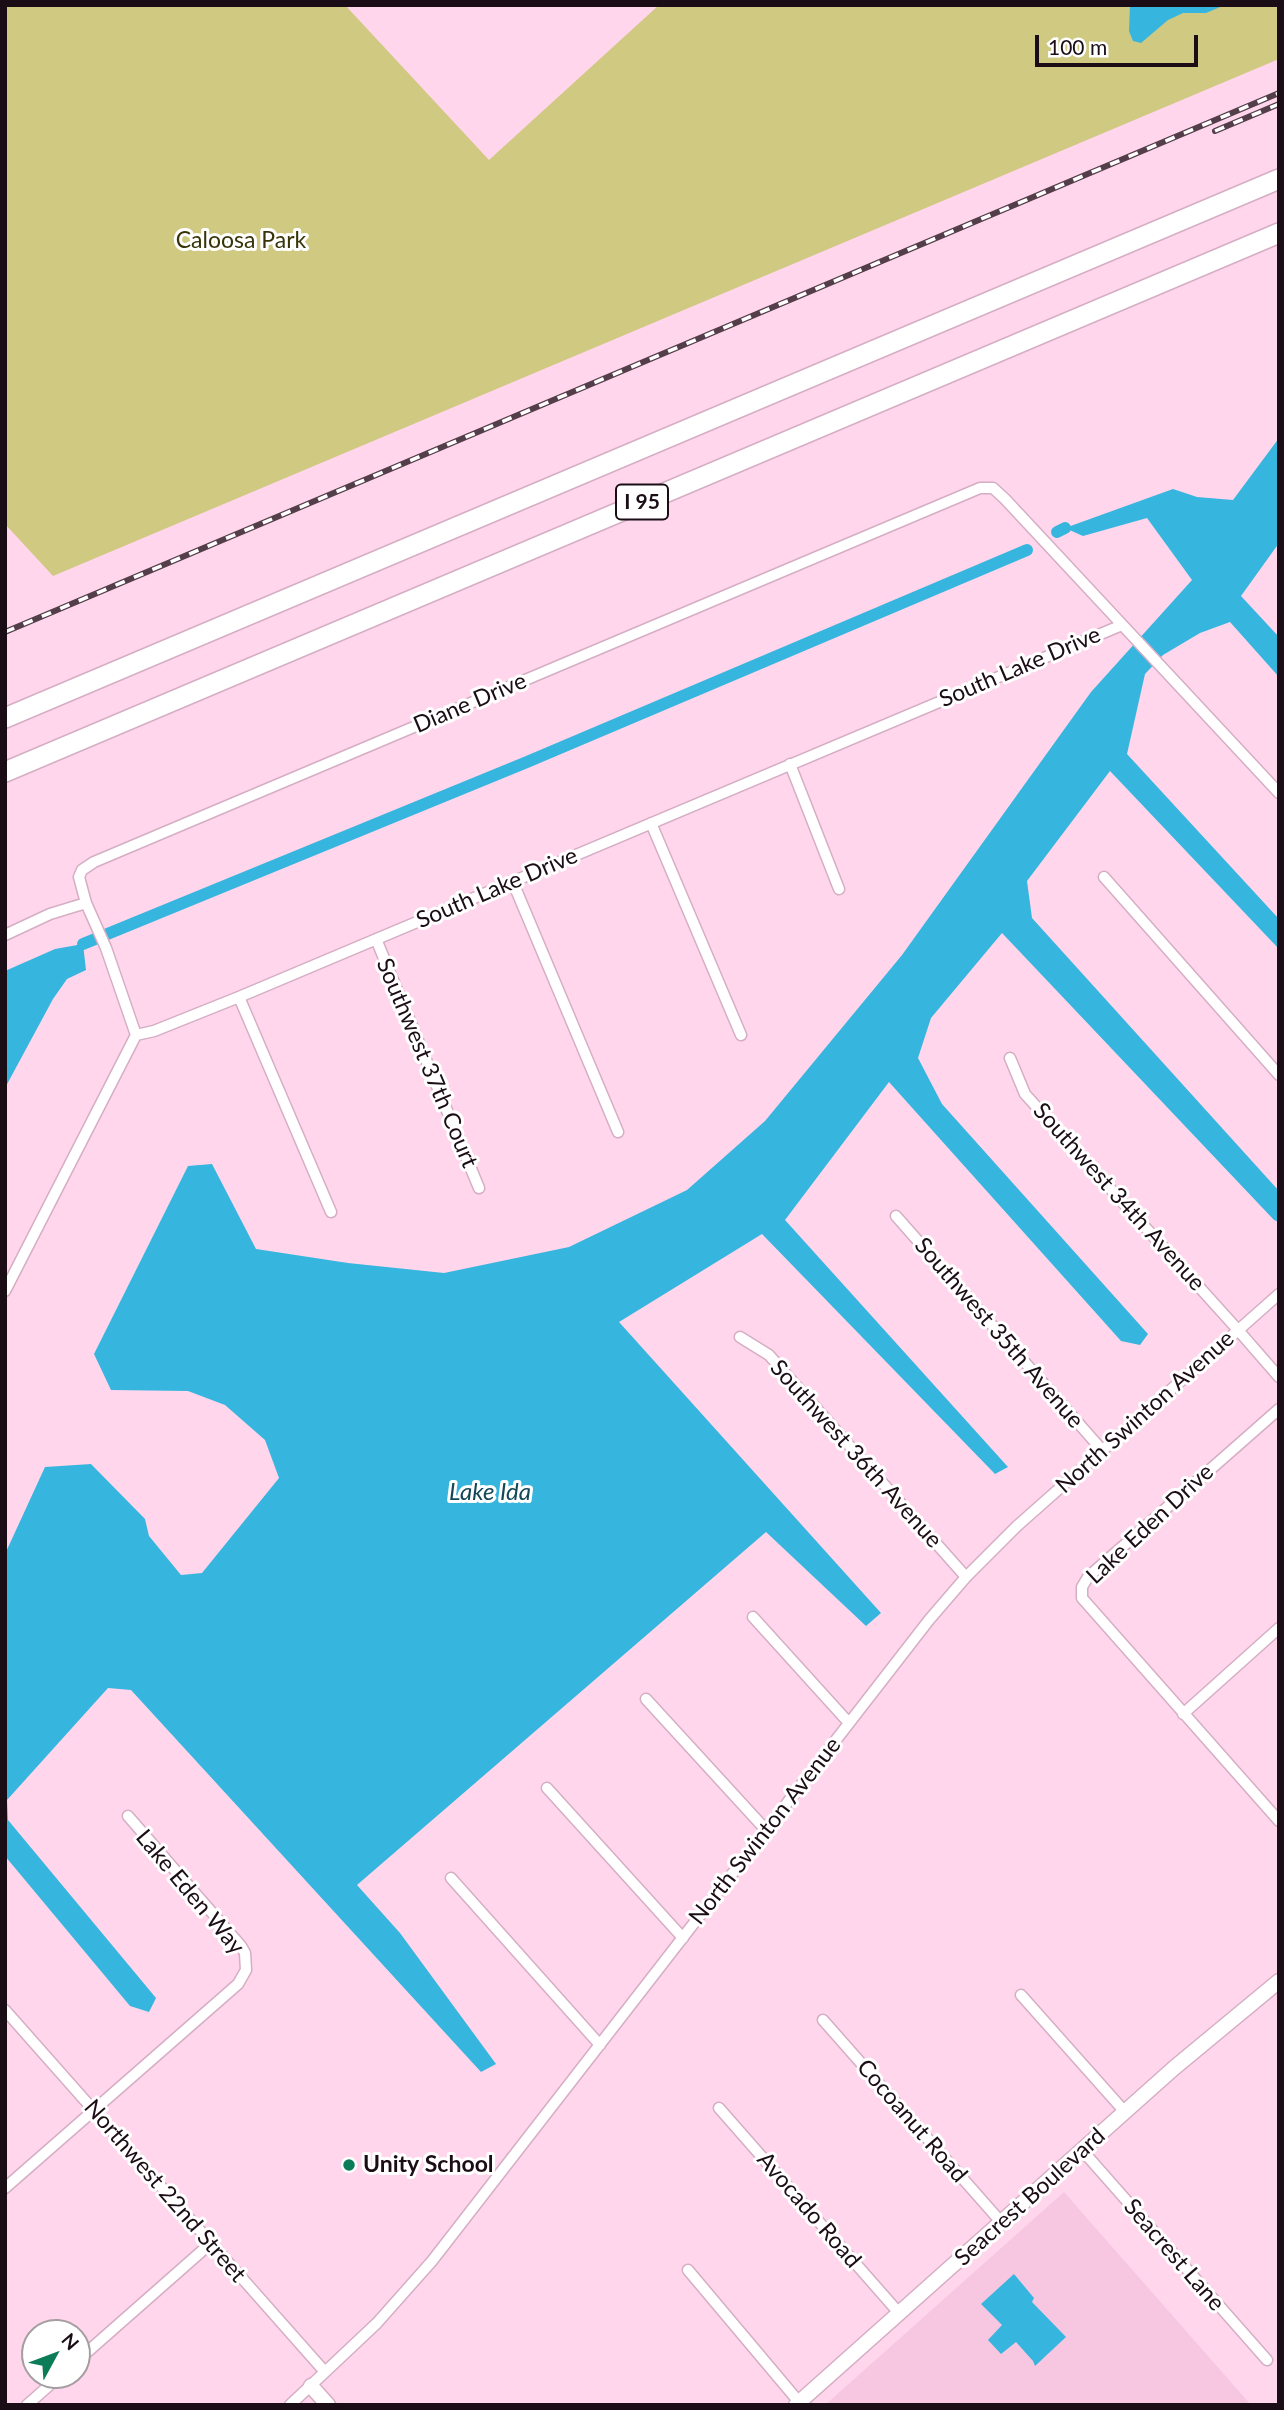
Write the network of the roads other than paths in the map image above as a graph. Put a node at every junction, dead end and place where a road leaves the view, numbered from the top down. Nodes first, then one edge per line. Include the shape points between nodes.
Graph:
1 (1279, 179) edge
2 (1279, 233) edge
3 (1122, 625) junction
4 (5, 718) edge
5 (790, 764) junction
6 (5, 772) edge
7 (1279, 793) edge
8 (651, 823) junction
9 (1104, 877) dead end
10 (510, 882) junction
11 (839, 889) dead end
12 (86, 903) junction
13 (5, 935) edge
14 (376, 939) junction
15 (239, 997) junction
16 (136, 1035) junction
17 (741, 1035) dead end
18 (1010, 1058) dead end
19 (1279, 1075) edge
20 (618, 1132) dead end
21 (479, 1188) dead end
22 (331, 1212) dead end
23 (896, 1216) dead end
24 (5, 1291) edge
25 (1279, 1294) edge
26 (1238, 1329) junction
27 (740, 1338) dead end
28 (1279, 1377) edge
29 (1279, 1409) edge
30 (1102, 1450) junction
31 (966, 1577) junction
32 (753, 1617) dead end
33 (1279, 1628) edge
34 (646, 1699) dead end
35 (1183, 1714) junction
36 (849, 1723) junction
37 (547, 1788) dead end
38 (128, 1816) dead end
39 (1279, 1821) edge
40 (766, 1830) junction
41 (451, 1878) dead end
42 (683, 1938) junction
43 (1279, 1970) edge
44 (1279, 1981) edge
45 (1265, 1991) junction
46 (1021, 1995) dead end
47 (5, 2010) edge
48 (823, 2020) dead end
49 (600, 2045) junction
50 (719, 2108) dead end
51 (94, 2110) junction
52 (1125, 2112) junction
53 (1082, 2150) junction
54 (5, 2188) edge
55 (1001, 2222) junction
56 (211, 2243) junction
57 (688, 2270) dead end
58 (899, 2313) junction
59 (91, 2349) edge
60 (1267, 2360) dead end
61 (325, 2372) junction
62 (311, 2386) junction
63 (45, 2389) edge
64 (798, 2403) edge
65 (27, 2405) edge
66 (290, 2405) edge
67 (328, 2405) edge

1 - 4 highway, I 95
2 - 6 highway, I 95
3 - 5 street, South Lake Drive
3 - 7 street
3 - 12 street, Diane Drive via 1016,510 993,488 980,488 94,862 79,877
5 - 8 street, South Lake Drive
5 - 11 street
8 - 10 street, South Lake Drive
8 - 17 street
9 - 19 street
10 - 14 street, South Lake Drive
10 - 20 street
12 - 13 street
12 - 16 street, Diane Drive
14 - 15 street, South Lake Drive
14 - 21 street, Southwest 37th Court
15 - 16 street, South Lake Drive
15 - 22 street
16 - 24 street
18 - 26 street, Southwest 34th Avenue via 1025,1094
23 - 30 street, Southwest 35th Avenue
25 - 26 street, North Swinton Avenue
26 - 28 street
26 - 30 street, North Swinton Avenue
27 - 31 street, Southwest 36th Avenue via 769,1355
29 - 35 street, Lake Eden Drive via 1082,1587 1082,1598
30 - 31 street, North Swinton Avenue
31 - 36 street, North Swinton Avenue
32 - 36 street
33 - 35 street
34 - 40 street
35 - 39 street, Lake Eden Drive
36 - 40 street, North Swinton Avenue
37 - 42 street
38 - 51 street, Lake Eden Way via 241,1946 246,1970 237,1984
40 - 42 street, North Swinton Avenue
41 - 49 street
42 - 49 street, North Swinton Avenue
43 - 45 street, Seacrest Boulevard
44 - 45 street, Seacrest Boulevard
45 - 52 street, Seacrest Boulevard
46 - 52 street
47 - 51 street, Northwest 22nd Street
48 - 55 street, Cocoanut Road
49 - 61 street, North Swinton Avenue via 410,2289
50 - 58 street, Avocado Road
51 - 54 street
51 - 56 street, Northwest 22nd Street
52 - 53 street, Seacrest Boulevard
53 - 55 street, Seacrest Boulevard
53 - 60 street, Seacrest Lane
55 - 58 street, Seacrest Boulevard
56 - 59 street
56 - 61 street, Northwest 22nd Street
57 - 64 street
58 - 64 street, Seacrest Boulevard
61 - 62 street, North Swinton Avenue
62 - 66 street, North Swinton Avenue
62 - 67 street
63 - 65 street

